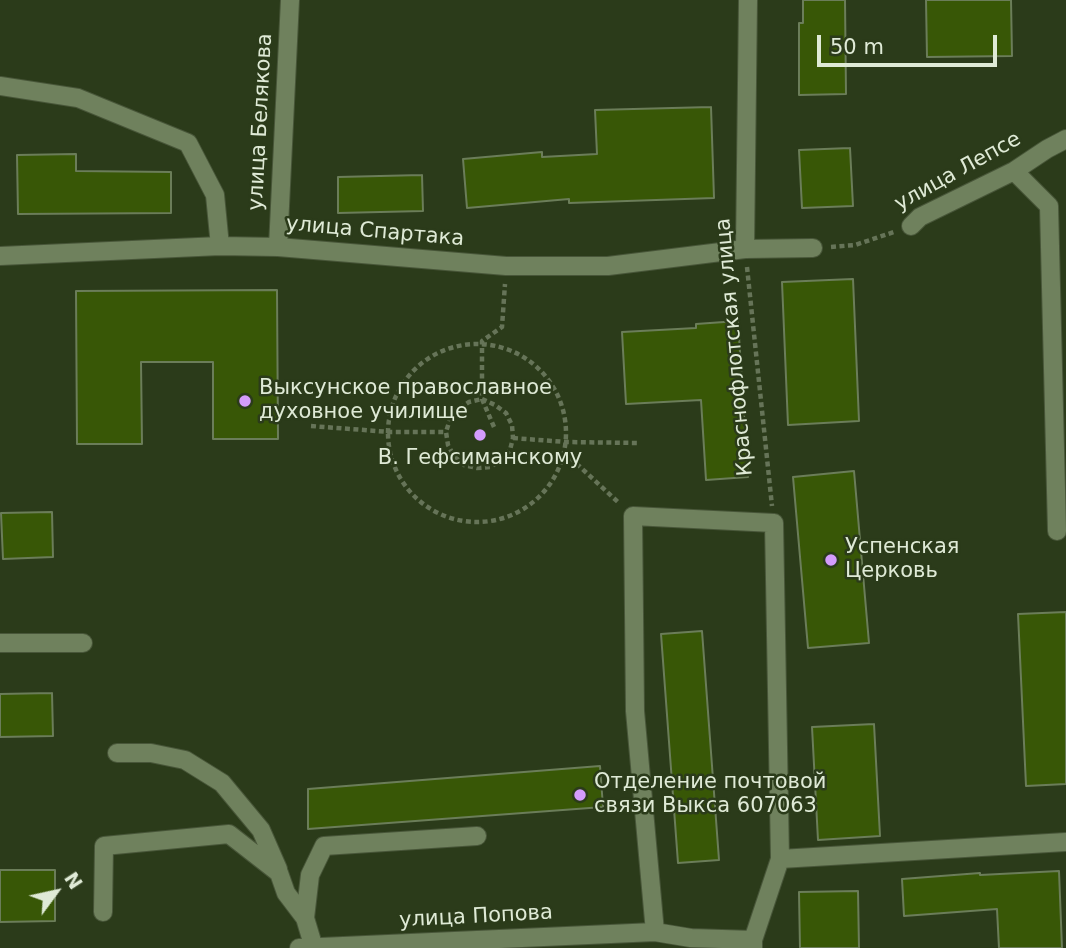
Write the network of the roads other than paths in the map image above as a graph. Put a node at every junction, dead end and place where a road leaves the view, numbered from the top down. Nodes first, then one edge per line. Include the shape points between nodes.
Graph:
1 (290, 0) edge
2 (748, 0) edge
3 (0, 86) edge
4 (1066, 139) edge
5 (1014, 171) junction
6 (911, 226) road end
7 (220, 246) junction
8 (278, 247) junction
9 (813, 248) road end
10 (745, 249) junction
11 (0, 257) edge
12 (1056, 531) dead end
13 (0, 643) edge
14 (83, 643) dead end
15 (117, 753) dead end
16 (477, 836) dead end
17 (1066, 842) edge
18 (780, 859) junction
19 (279, 873) junction
20 (103, 912) dead end
21 (305, 918) junction
22 (655, 932) junction
23 (753, 944) edge
24 (314, 947) edge
25 (299, 948) edge

1 - 8 street, улица Белякова
2 - 10 street, Краснофлотская улица
3 - 7 street via 78,98 188,142 215,195
4 - 5 street, улица Лепсе
5 - 6 street, улица Лепсе via 920,217
5 - 12 street via 1049,206
7 - 8 street, улица Спартака
7 - 11 street, улица Спартака
8 - 10 street, улица Спартака via 506,266 608,266
9 - 10 street
13 - 14 street
15 - 19 street via 185,760 222,783 261,830
16 - 21 street via 324,846 310,875
17 - 18 street
18 - 22 street via 774,523 633,516 635,711
18 - 23 street
19 - 20 street via 229,834 104,846
19 - 21 street via 286,893
21 - 24 street
22 - 23 street, улица Попова
22 - 24 street, улица Попова
24 - 25 street, улица Попова

